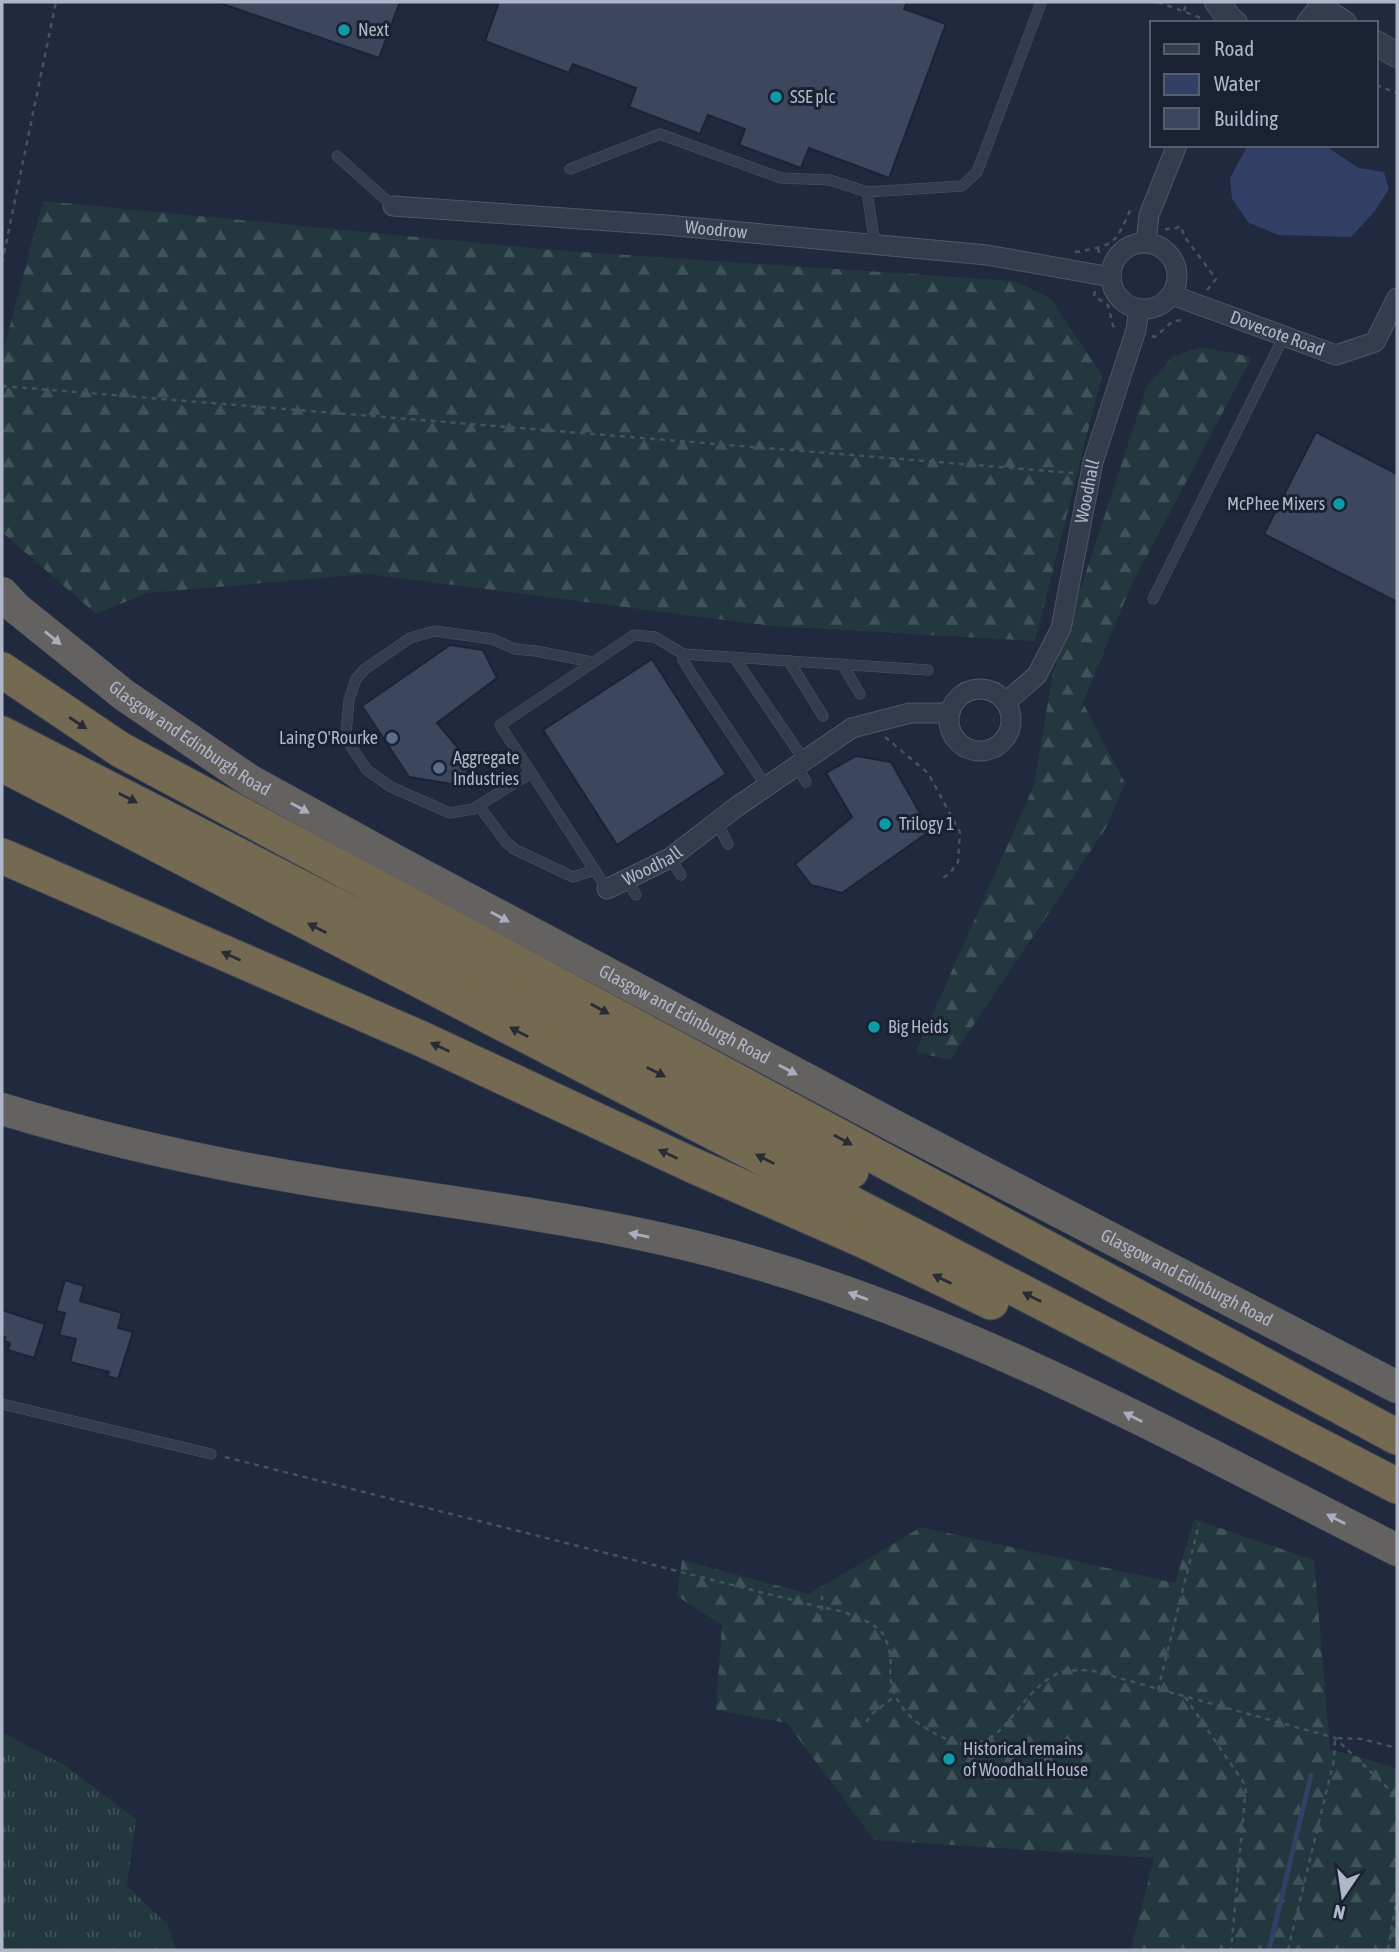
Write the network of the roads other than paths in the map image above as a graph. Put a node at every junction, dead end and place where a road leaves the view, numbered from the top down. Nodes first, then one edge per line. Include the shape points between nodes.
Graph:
1 (1041, 3) edge
2 (1213, 11) edge
3 (1319, 11) edge
4 (1233, 21) edge
5 (1340, 21) edge
6 (1378, 44) edge
7 (1397, 55) edge
8 (1176, 147) edge
9 (337, 156) dead end
10 (570, 169) dead end
11 (867, 192) junction
12 (393, 206) joint
13 (1146, 236) junction
14 (875, 245) junction
15 (1111, 277) junction
16 (1172, 295) junction
17 (1397, 298) edge
18 (1139, 309) junction
19 (1284, 336) junction
20 (2, 593) edge
21 (1153, 599) dead end
22 (684, 654) junction
23 (734, 657) junction
24 (789, 660) junction
25 (593, 662) junction
26 (842, 664) junction
27 (2, 670) edge
28 (928, 670) dead end
29 (860, 694) dead end
30 (1006, 702) junction
31 (950, 713) junction
32 (823, 716) dead end
33 (2, 734) edge
34 (2, 764) edge
35 (802, 769) junction
36 (159, 771) junction
37 (531, 773) junction
38 (766, 786) junction
39 (479, 806) junction
40 (717, 822) junction
41 (728, 844) dead end
42 (2, 856) edge
43 (670, 858) junction
44 (595, 870) junction
45 (681, 875) dead end
46 (607, 889) joint
47 (604, 1045) junction
48 (2, 1109) edge
49 (1397, 1387) edge
50 (2, 1405) edge
51 (1397, 1437) edge
52 (1397, 1452) edge
53 (211, 1454) road end
54 (1397, 1486) edge
55 (1397, 1507) edge
56 (1397, 1550) edge

1 - 11 lane via 977,172 962,186
2 - 4 street
3 - 5 street
6 - 7 street
8 - 13 street via 1149,215
9 - 12 lane, Woodrow
10 - 11 lane via 660,134 780,178 830,180
11 - 14 lane
12 - 14 street, Woodrow
13 - 15 street via 1123,251
13 - 16 street via 1175,264 1177,285
14 - 15 street, Woodrow via 987,255
15 - 18 street via 1118,296
16 - 18 street via 1155,308
16 - 19 street, Dovecote Road
17 - 19 street, Dovecote Road via 1375,342 1336,355
18 - 30 street, Woodhall via 1090,475 1061,628 1037,675
19 - 21 lane
20 -> 49 highway, Glasgow and Edinburgh Road via 124,695 249,780 851,1103
22 - 23 lane
22 - 25 lane, Woodhall via 655,637 634,635
22 - 38 lane via 694,678
23 - 24 lane
23 - 35 lane
24 - 26 lane
24 - 32 lane
25 - 37 lane, Woodhall via 500,725
25 - 39 lane via 435,631 410,638 356,679 346,732 367,771 391,788 450,813
26 - 28 lane
26 - 29 lane
27 -> 36 highway
30 - 31 street via 995,692 976,689 957,699
30 - 31 street via 1009,732 988,751 974,751 957,742 949,727
31 - 35 street, Woodhall via 910,713 852,728
33 -> 47 highway
54 -> 34 highway
35 - 38 street, Woodhall
36 - 47 highway via 190,800 552,1004
36 -> 51 highway
37 - 39 lane
37 - 44 lane, Woodhall
38 - 40 street, Woodhall
39 - 44 lane via 514,849 573,877
40 - 41 lane
40 - 43 street, Woodhall
55 -> 42 highway via 864,1241 424,1040
43 - 45 lane
43 - 46 street, Woodhall via 631,887
44 - 46 lane, Woodhall
47 -> 52 highway
56 -> 48 highway via 1018,1361 814,1281 739,1258 596,1225 326,1183 142,1148
50 - 53 lane

